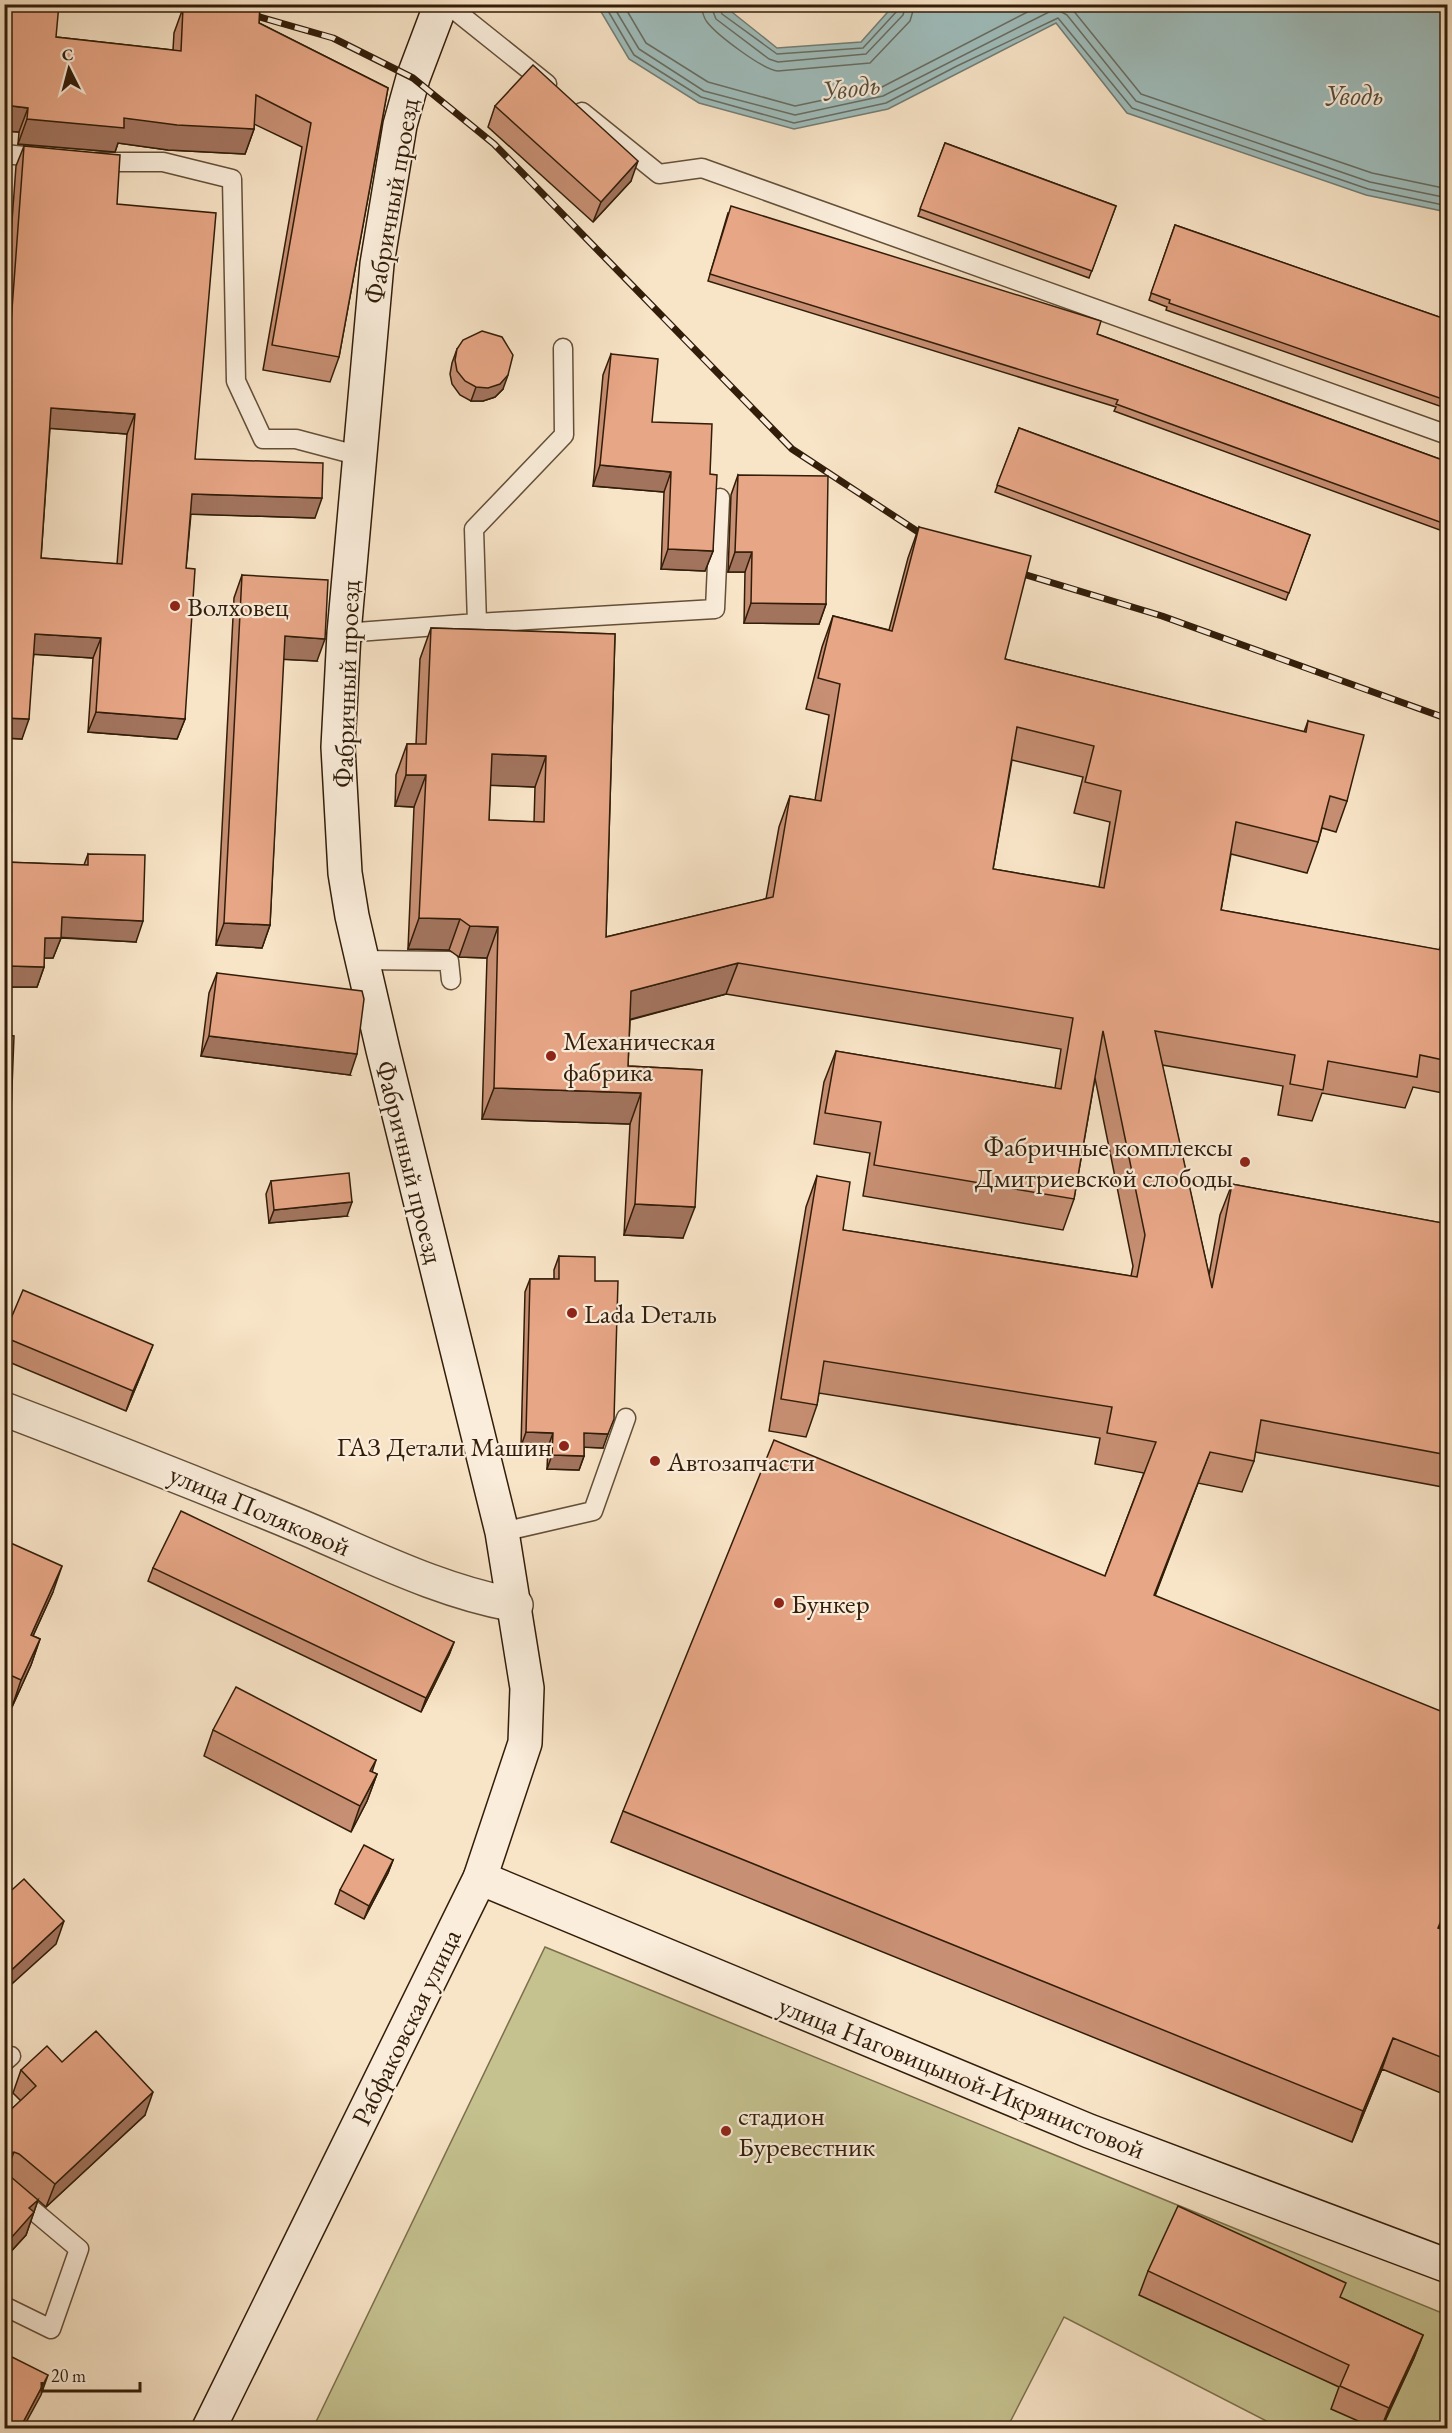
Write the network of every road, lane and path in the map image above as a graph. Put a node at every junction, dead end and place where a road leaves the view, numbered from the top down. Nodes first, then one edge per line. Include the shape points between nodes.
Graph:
1 (441, 4) edge
2 (447, 4) edge
3 (4, 154) edge
4 (563, 348) dead end
5 (1448, 435) edge
6 (360, 456) junction
7 (720, 498) dead end
8 (477, 622) junction
9 (344, 633) junction
10 (362, 960) junction
11 (452, 980) dead end
12 (4, 1409) edge
13 (626, 1418) dead end
14 (502, 1532) junction
15 (516, 1605) junction
16 (480, 1878) junction
17 (4, 2187) edge
18 (1448, 2266) edge
19 (4, 2306) edge
20 (209, 2428) edge

1 - 6 main road, Фабричный проезд via 412,78 400,125 377,264
2 - 5 lane via 659,174 702,168
3 - 6 lane via 120,164 163,162 232,178 236,381 263,439 296,438
4 - 8 lane via 564,435 474,529
6 - 9 main road, Фабричный проезд
7 - 8 lane via 715,609
8 - 9 lane
9 - 10 main road, Фабричный проезд via 339,759 345,873
10 - 11 lane via 450,961
10 - 14 main road, Фабричный проезд
12 - 15 main road, улица Поляковой via 150,1464 431,1581 487,1600
13 - 14 lane via 593,1510
14 - 15 main road, Фабричный проезд
15 - 16 main road, Рабфаковская улица via 527,1688 525,1743
16 - 18 main road, улица Наговицыной-Икрянистовой via 1089,2131
16 - 20 main road, Рабфаковская улица
17 - 19 lane via 79,2249 51,2329

